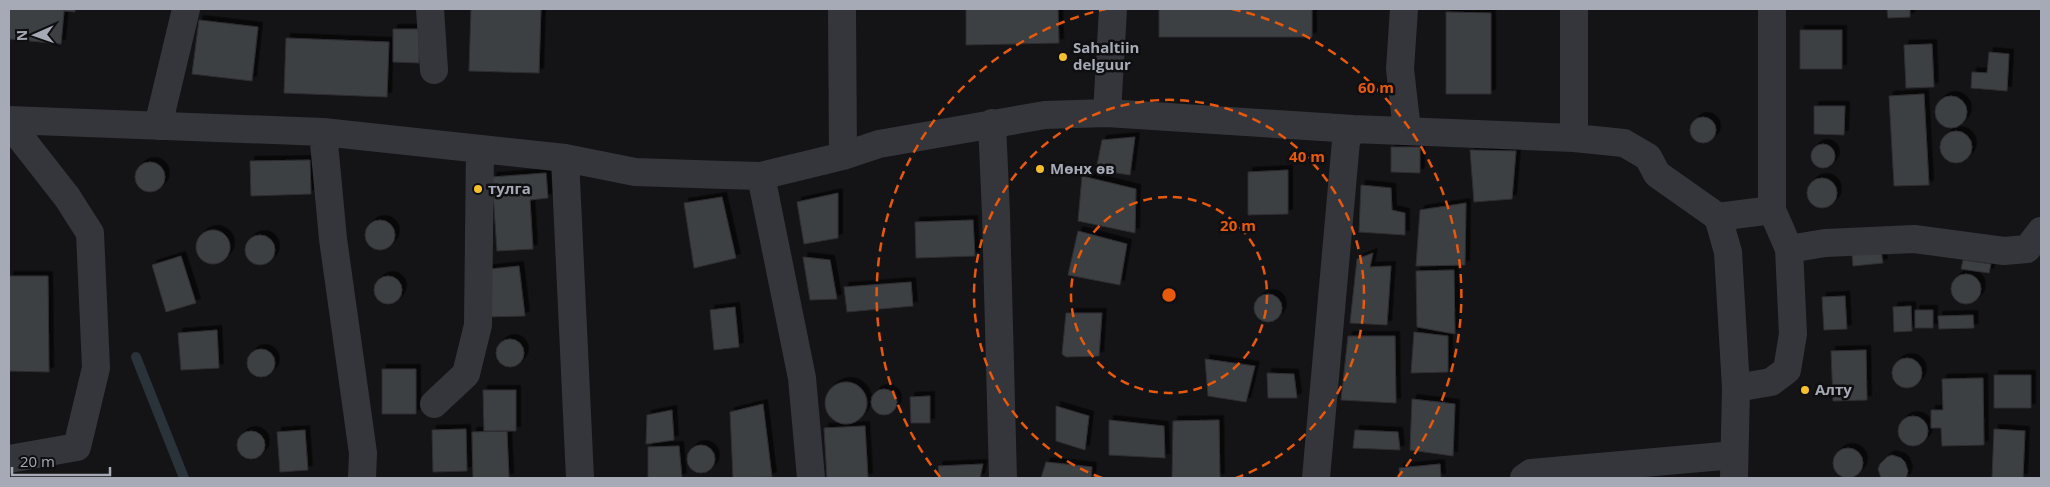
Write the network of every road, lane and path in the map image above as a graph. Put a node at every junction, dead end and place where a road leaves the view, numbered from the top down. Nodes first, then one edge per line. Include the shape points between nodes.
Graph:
1 (186, 9) edge
2 (430, 9) edge
3 (842, 9) edge
4 (1113, 9) edge
5 (1404, 9) edge
6 (1574, 9) edge
7 (1772, 9) edge
8 (434, 70) dead end
9 (1107, 113) junction
10 (9, 121) edge
11 (992, 123) junction
12 (158, 126) junction
13 (1353, 129) junction
14 (1407, 130) junction
15 (323, 132) junction
16 (1574, 138) junction
17 (480, 149) junction
18 (843, 156) junction
19 (565, 158) junction
20 (761, 176) junction
21 (1772, 210) junction
22 (1718, 217) junction
23 (2041, 231) edge
24 (1789, 249) junction
25 (1736, 388) junction
26 (434, 404) dead end
27 (9, 459) edge
28 (1734, 467) edge
29 (362, 478) edge
30 (580, 478) edge
31 (811, 478) edge
32 (1003, 478) edge
33 (1316, 478) edge
34 (1524, 478) edge

1 - 12 street
2 - 8 street
3 - 18 street
4 - 9 street
5 - 14 street via 1400,69
6 - 16 street
7 - 21 street
9 - 11 street via 1045,114
9 - 13 street
10 - 12 street
10 - 27 street via 90,233 96,368 77,447
11 - 18 street via 879,144
11 - 32 street
12 - 15 street
13 - 14 street
13 - 33 street via 1346,141
14 - 16 street
15 - 17 street
15 - 29 street via 333,239 364,453
16 - 22 street via 1624,143 1648,157 1656,174
17 - 19 street
17 - 26 street via 478,325 466,374
18 - 20 street
19 - 20 street via 635,172
19 - 30 street
20 - 31 street via 802,378
21 - 22 street
21 - 24 street
22 - 25 street via 1728,252
23 - 24 street via 2028,249 2020,250 2004,251 1914,239 1825,243
24 - 25 street via 1793,334 1787,370 1771,382
25 - 28 street
28 - 34 street via 1531,473

